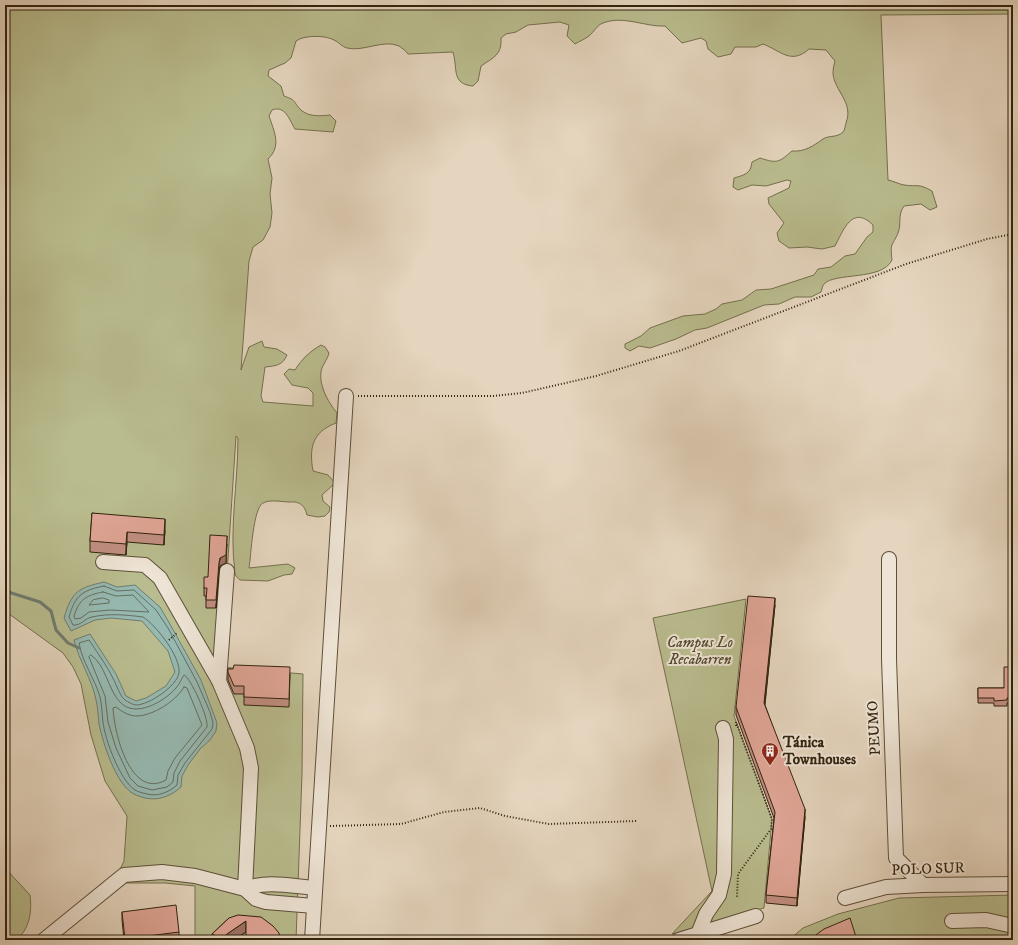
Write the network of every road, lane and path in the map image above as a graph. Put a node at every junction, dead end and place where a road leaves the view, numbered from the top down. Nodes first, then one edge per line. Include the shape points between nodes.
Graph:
1 (1013, 234) edge
2 (346, 396) joint
3 (889, 559) dead end
4 (103, 562) dead end
5 (227, 570) dead end
6 (219, 681) junction
7 (724, 734) joint
8 (637, 821) dead end
9 (319, 826) junction
10 (1013, 884) edge
11 (923, 885) junction
12 (315, 888) junction
13 (244, 889) junction
14 (737, 897) dead end
15 (845, 898) dead end
16 (314, 906) junction
17 (756, 916) dead end
18 (952, 921) dead end
19 (1013, 926) edge
20 (698, 934) junction
21 (44, 940) edge
22 (312, 940) edge
23 (679, 940) edge

1 - 2 path via 987,239 906,264 679,351 596,376 522,393 493,396
2 - 9 street
3 - 11 street, PEUMO via 889,659 896,858
4 - 6 street via 145,565 160,578
5 - 6 street
6 - 13 street via 247,748 251,768
7 - 14 path via 735,738 736,722 772,819 771,829 738,874
7 - 20 street via 724,874 718,895 706,914
8 - 9 path via 549,824 505,816 480,808 444,812 401,824
9 - 12 street
10 - 11 street, POLO SUR
11 - 15 street, POLO SUR via 886,887
12 - 13 street via 266,884
12 - 16 street
13 - 16 street via 256,899 266,902
13 - 21 street via 195,876 162,872 124,875
16 - 22 street
17 - 20 street
18 - 19 street via 986,920
20 - 23 street

